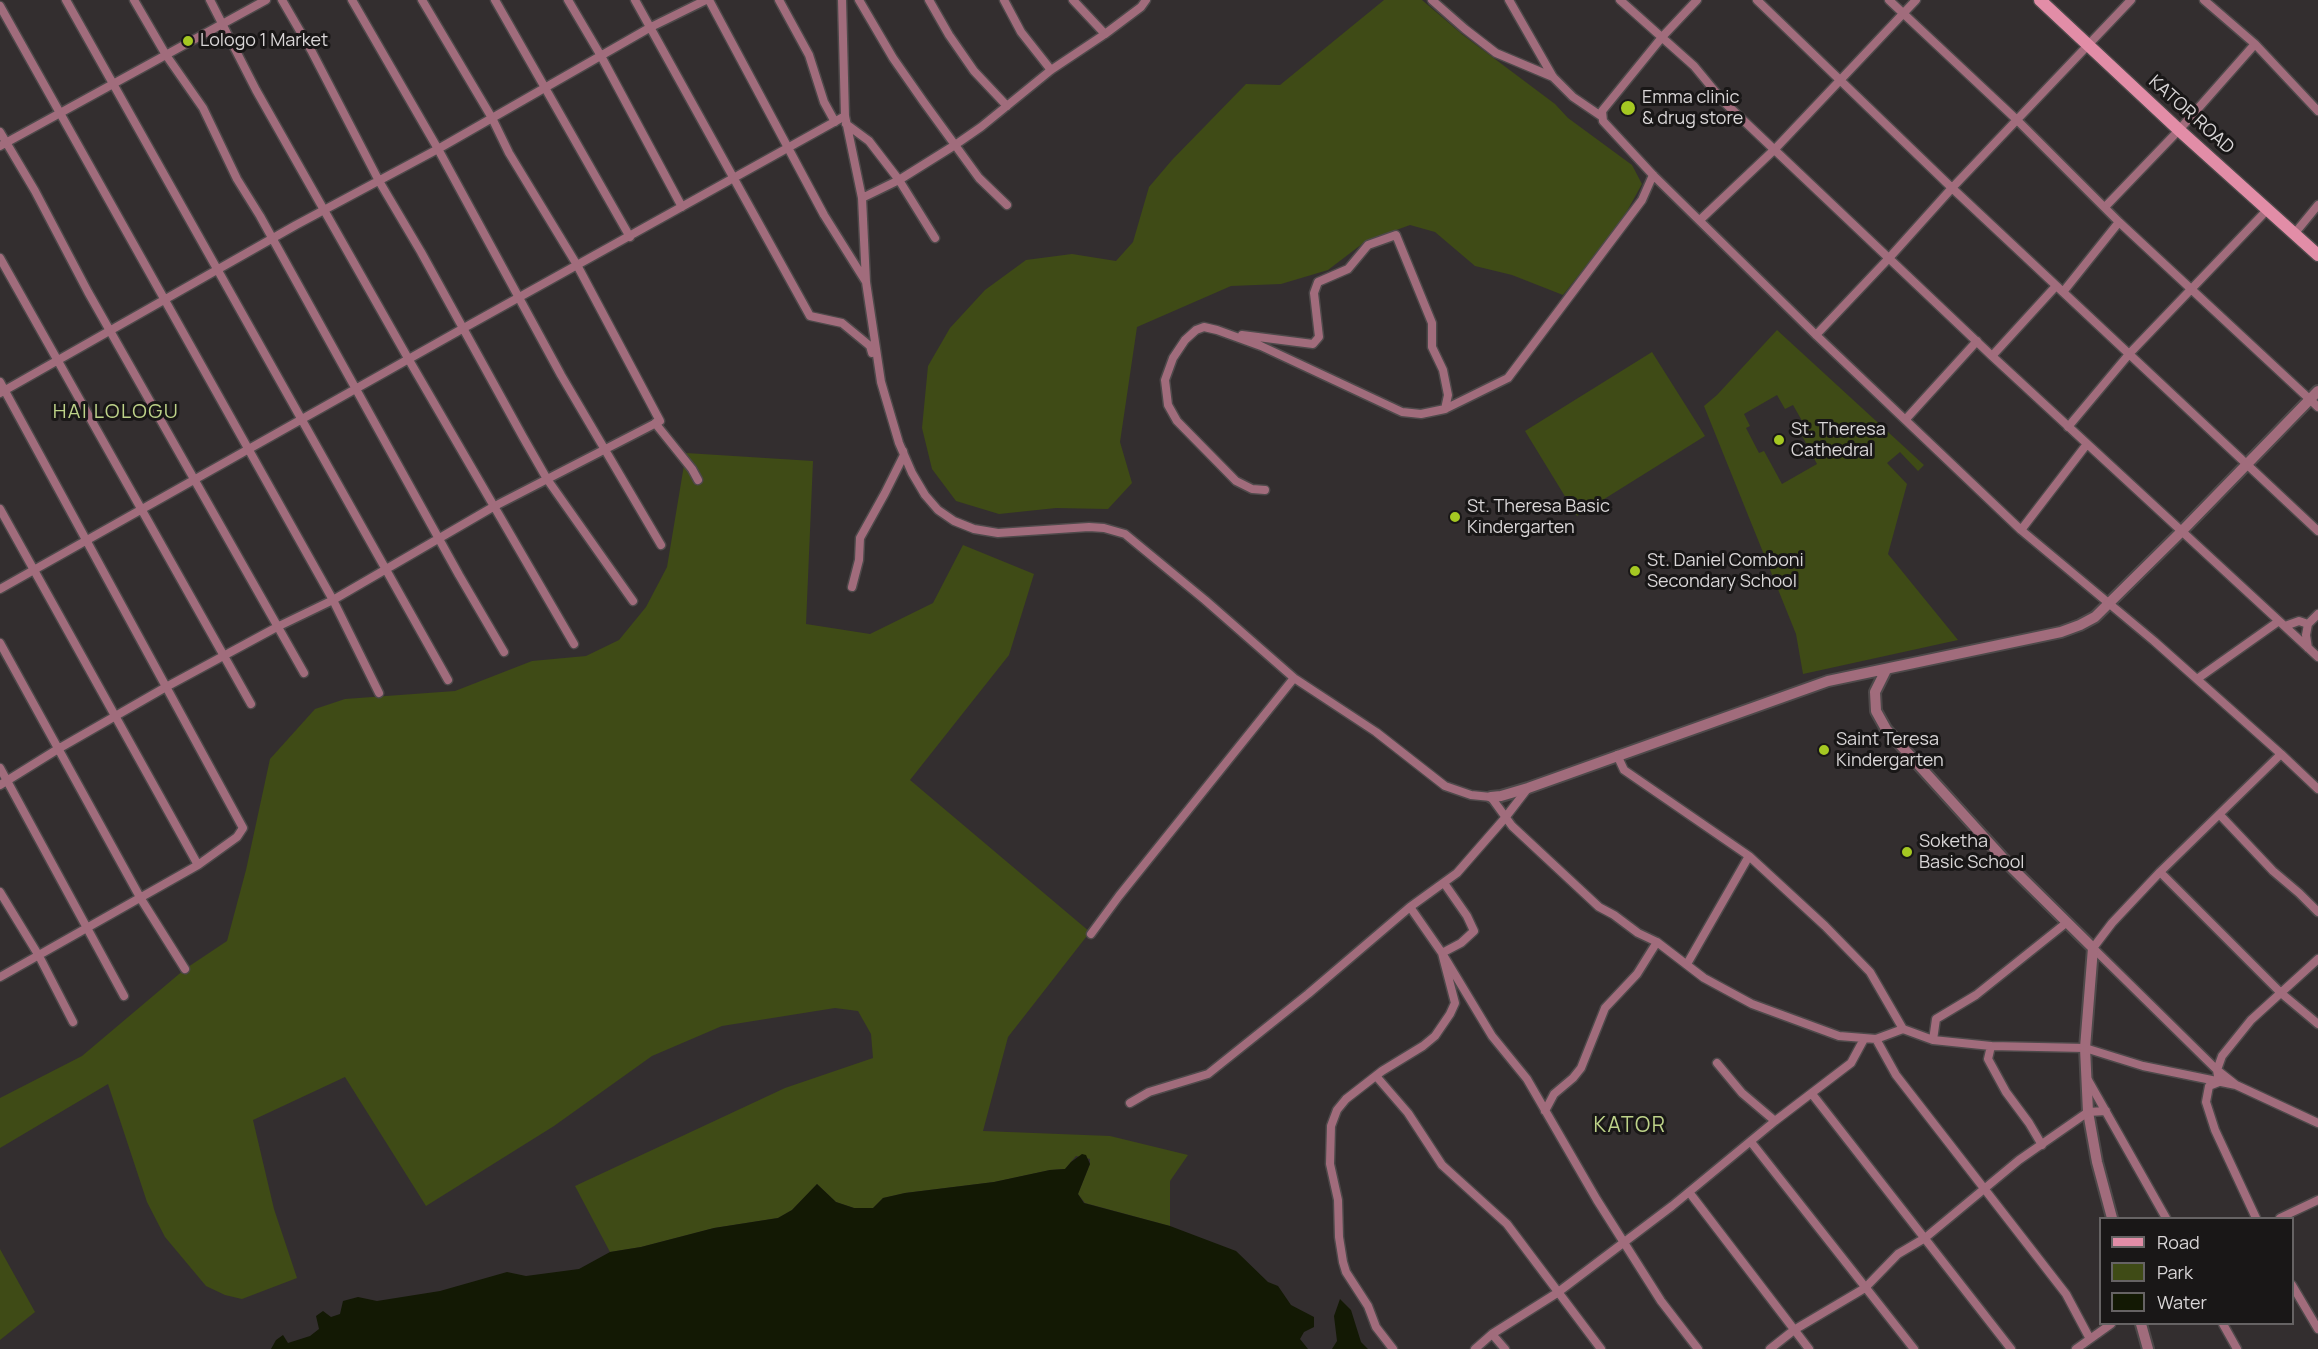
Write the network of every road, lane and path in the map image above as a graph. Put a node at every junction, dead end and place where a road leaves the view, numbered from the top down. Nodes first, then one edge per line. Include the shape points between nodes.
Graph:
1 (66, 0) edge
2 (134, 0) edge
3 (210, 0) edge
4 (266, 0) edge
5 (282, 0) edge
6 (352, 0) edge
7 (422, 0) edge
8 (495, 0) edge
9 (568, 0) edge
10 (635, 0) edge
11 (708, 0) edge
12 (779, 0) edge
13 (842, 0) edge
14 (859, 0) edge
15 (929, 0) edge
16 (1004, 0) edge
17 (1073, 0) edge
18 (1146, 0) edge
19 (1432, 0) edge
20 (1509, 0) edge
21 (1620, 0) edge
22 (1697, 0) edge
23 (1757, 0) edge
24 (1889, 0) edge
25 (1916, 0) edge
26 (2040, 0) edge
27 (2131, 0) edge
28 (2204, 0) edge
29 (0, 6) edge
30 (1904, 14) junction
31 (223, 23) junction
32 (651, 27) junction
33 (1105, 34) junction
34 (1663, 36) junction
35 (2088, 44) junction
36 (2255, 44) junction
37 (166, 55) junction
38 (601, 56) junction
39 (1051, 70) junction
40 (1553, 77) junction
41 (1840, 82) junction
42 (113, 83) junction
43 (545, 88) junction
44 (1007, 106) junction
45 (2318, 111) edge
46 (60, 113) junction
47 (1601, 116) junction
48 (492, 118) junction
49 (846, 120) junction
50 (2017, 120) junction
51 (835, 122) junction
52 (2179, 130) junction
53 (0, 132) edge
54 (3, 144) edge
55 (955, 146) junction
56 (788, 148) junction
57 (1775, 149) junction
58 (438, 150) junction
59 (1653, 175) junction
60 (736, 178) junction
61 (899, 180) junction
62 (379, 181) junction
63 (1952, 188) junction
64 (862, 198) junction
65 (1007, 205) dead end
66 (2318, 205) edge
67 (682, 207) junction
68 (2105, 207) junction
69 (2268, 209) junction
70 (326, 210) junction
71 (1701, 219) junction
72 (2119, 222) junction
73 (2295, 233) junction
74 (630, 237) junction
75 (935, 238) dead end
76 (272, 240) junction
77 (2318, 255) edge
78 (1890, 257) junction
79 (0, 258) edge
80 (577, 265) junction
81 (218, 270) junction
82 (866, 282) junction
83 (2192, 288) junction
84 (2059, 289) junction
85 (519, 298) junction
86 (165, 300) junction
87 (462, 329) junction
88 (111, 330) junction
89 (1226, 333) junction
90 (1816, 335) junction
91 (1977, 341) junction
92 (2130, 352) junction
93 (1992, 356) junction
94 (58, 360) junction
95 (409, 360) junction
96 (1, 388) edge
97 (357, 389) junction
98 (2315, 399) edge
99 (1445, 409) junction
100 (1906, 419) junction
101 (302, 420) junction
102 (655, 423) junction
103 (2068, 427) junction
104 (2087, 444) junction
105 (603, 448) junction
106 (249, 450) junction
107 (904, 455) junction
108 (2248, 463) junction
109 (547, 479) junction
110 (194, 480) junction
111 (698, 480) dead end
112 (1265, 490) dead end
113 (493, 507) junction
114 (0, 509) edge
115 (142, 510) junction
116 (2021, 530) junction
117 (2182, 531) junction
118 (2318, 531) edge
119 (438, 538) junction
120 (86, 540) junction
121 (662, 545) dead end
122 (385, 568) junction
123 (34, 570) junction
124 (852, 587) dead end
125 (0, 589) edge
126 (333, 600) junction
127 (633, 601) dead end
128 (2109, 603) junction
129 (2318, 614) edge
130 (2282, 624) junction
131 (2308, 624) junction
132 (277, 627) junction
133 (0, 643) edge
134 (574, 644) dead end
135 (2308, 648) junction
136 (504, 652) dead end
137 (224, 656) junction
138 (2318, 657) edge
139 (1886, 670) junction
140 (304, 673) dead end
141 (1294, 678) junction
142 (2197, 679) junction
143 (448, 680) dead end
144 (166, 687) junction
145 (379, 693) dead end
146 (251, 704) dead end
147 (116, 716) junction
148 (58, 749) junction
149 (2281, 754) junction
150 (1617, 755) junction
151 (0, 768) edge
152 (4, 783) edge
153 (1528, 788) junction
154 (2318, 789) edge
155 (1491, 797) junction
156 (2220, 815) junction
157 (1505, 818) junction
158 (1749, 856) junction
159 (198, 865) junction
160 (2160, 872) junction
161 (1444, 883) junction
162 (0, 892) edge
163 (141, 899) junction
164 (1410, 907) junction
165 (2318, 912) edge
166 (2066, 923) junction
167 (88, 927) junction
168 (1091, 934) dead end
169 (1657, 942) junction
170 (2093, 948) junction
171 (1442, 953) junction
172 (39, 956) junction
173 (2318, 959) edge
174 (1688, 964) junction
175 (185, 969) dead end
176 (0, 978) edge
177 (2281, 993) junction
178 (124, 996) dead end
179 (73, 1022) dead end
180 (2318, 1024) edge
181 (1903, 1029) junction
182 (1864, 1039) junction
183 (1876, 1040) junction
184 (1933, 1040) junction
185 (1991, 1046) junction
186 (2085, 1048) junction
187 (1716, 1063) dead end
188 (2217, 1070) junction
189 (1376, 1076) junction
190 (2088, 1080) junction
191 (2219, 1082) junction
192 (2236, 1085) junction
193 (1812, 1094) junction
194 (1130, 1103) dead end
195 (1545, 1111) junction
196 (2106, 1111) junction
197 (2088, 1112) junction
198 (1775, 1121) junction
199 (2318, 1123) edge
200 (1751, 1142) junction
201 (2042, 1144) junction
202 (1985, 1187) junction
203 (1689, 1192) junction
204 (2318, 1200) edge
205 (2112, 1217) edge
206 (2165, 1217) edge
207 (2256, 1217) edge
208 (2282, 1217) edge
209 (1925, 1238) junction
210 (1624, 1242) junction
211 (1865, 1288) junction
212 (2294, 1288) edge
213 (1557, 1293) junction
214 (2108, 1325) edge
215 (2142, 1325) edge
216 (2224, 1325) edge
217 (2318, 1329) edge
218 (1794, 1330) junction
219 (1492, 1334) junction
220 (2090, 1339) junction
221 (1394, 1349) edge
222 (1475, 1349) edge
223 (1505, 1349) edge
224 (1601, 1349) edge
225 (1698, 1349) edge
226 (1770, 1349) edge
227 (1809, 1349) edge
228 (1914, 1349) edge
229 (2011, 1349) edge
230 (2076, 1349) edge
231 (2148, 1349) edge
232 (2237, 1349) edge

1 - 42 street
2 - 37 street
3 - 31 street
4 - 31 street
5 - 62 street
6 - 58 street
7 - 48 street
8 - 43 street
9 - 38 street
10 - 32 street
11 - 32 street
11 - 56 street
12 - 51 street via 809,55 824,102
13 - 49 street
14 - 55 street via 893,58
15 - 44 street via 974,71
16 - 39 street via 1021,32
17 - 33 street
18 - 33 street
19 - 40 street via 1496,53
20 - 40 street
21 - 34 street
22 - 34 street
23 - 41 street
24 - 30 street
25 - 30 street
26 - 35 main road, KATOR ROAD
27 - 35 street
28 - 36 street
29 - 46 street
30 - 41 street
30 - 50 street
31 - 37 street
31 - 70 street via 256,90
32 - 38 street
32 - 60 street
33 - 39 street
34 - 47 street
34 - 57 street via 1723,101
35 - 50 street
35 - 52 main road, KATOR ROAD
36 - 45 street
36 - 52 street
37 - 42 street
37 - 76 street via 203,108
38 - 43 street
38 - 67 street
39 - 44 street
40 - 47 street
41 - 57 street
41 - 63 street
42 - 46 street
42 - 81 street
43 - 48 street
43 - 74 street
44 - 55 street
46 - 54 street
46 - 86 street
47 - 59 street
48 - 58 street
48 - 80 street
49 - 51 street
49 - 61 street via 869,141
49 - 64 street
50 - 63 street
50 - 68 street
51 - 56 street
52 - 68 street
52 - 69 main road, KATOR ROAD
53 - 54 street
54 - 88 street via 35,191
55 - 61 street
55 - 65 street via 979,178
56 - 60 street
56 - 82 street
57 - 71 street
57 - 78 street
58 - 62 street
58 - 85 street
59 - 71 street
59 - 99 street via 1642,200 1508,378
60 - 67 street
60 - 107 street via 810,316 842,323 870,346
61 - 64 street
61 - 75 street
62 - 70 street
62 - 87 street
63 - 78 street
63 - 84 street
64 - 82 street
66 - 73 street
67 - 74 street
68 - 72 street
69 - 73 main road, KATOR ROAD
69 - 83 street
70 - 76 street
70 - 95 street
71 - 90 street
72 - 83 street
72 - 84 street
73 - 77 main road, KATOR ROAD
74 - 80 street
76 - 81 street
76 - 97 street
78 - 90 street
78 - 91 street
79 - 94 street
80 - 85 street
80 - 102 street via 660,421
81 - 86 street
81 - 101 street
82 - 107 street via 881,382
83 - 92 street
83 - 98 street
84 - 92 street
84 - 93 street
85 - 87 street
85 - 105 street
86 - 88 street
86 - 106 street
87 - 95 street
87 - 109 street
88 - 94 street
88 - 110 street
89 - 99 street via 1402,412 1421,414
89 - 99 street via 1313,344 1319,337 1314,293 1318,282 1348,269 1368,245 1396,235 1432,323 1432,346 1443,370 1448,395
89 - 112 street via 1204,327 1185,340 1165,380 1168,405 1177,422 1236,481
90 - 100 street
91 - 93 street
91 - 100 street
92 - 103 street
92 - 108 street
93 - 103 street
94 - 96 street
94 - 115 street
95 - 97 street
95 - 113 street
96 - 120 street
97 - 101 street
97 - 119 street
98 - 108 street
100 - 116 street
101 - 106 street
101 - 122 street
102 - 105 street
102 - 111 street
103 - 104 street
104 - 116 street
104 - 117 street
105 - 109 street
105 - 121 street
106 - 110 street
106 - 126 street
107 - 124 street via 860,538
107 - 141 street via 925,495 938,510 974,529 998,533 1089,527 1125,534
108 - 117 street
108 - 118 street
109 - 113 street
109 - 127 street
110 - 115 street
110 - 132 street
113 - 119 street
113 - 134 street
114 - 123 street
115 - 120 street
115 - 137 street
116 - 128 street
117 - 128 street
117 - 130 street
119 - 122 street
119 - 136 street
120 - 123 street
120 - 144 street
122 - 126 street
122 - 143 street
123 - 125 street
123 - 147 street
126 - 132 street
126 - 145 street
128 - 139 street via 2095,617 2061,632
128 - 142 street
129 - 131 street
130 - 131 street
130 - 135 street
130 - 142 street
131 - 135 street
132 - 137 street
132 - 140 street
133 - 148 street
135 - 138 street
137 - 144 street
137 - 146 street
139 - 150 street via 1828,681
139 - 166 street via 1875,692 1876,711 1886,729
141 - 155 street via 1376,732 1445,786
141 - 168 street
142 - 149 street
144 - 147 street
144 - 159 street via 243,828 237,837
147 - 148 street
147 - 159 street
148 - 152 street
148 - 163 street
149 - 154 street
149 - 156 street
150 - 153 street
150 - 158 street via 1624,770
151 - 152 street
152 - 167 street
153 - 155 street
153 - 157 street
155 - 157 street
156 - 160 street
156 - 165 street
157 - 161 street
157 - 169 street via 1599,907
158 - 174 street
158 - 181 street via 1870,972
159 - 163 street
160 - 170 street
160 - 177 street
161 - 164 street
161 - 171 street via 1474,931
162 - 172 street
163 - 167 street
163 - 175 street
164 - 171 street
164 - 194 street via 1208,1074 1149,1092
166 - 170 street
166 - 184 street via 1976,995 1936,1019
167 - 172 street
167 - 178 street
169 - 174 street
169 - 195 street via 1637,974 1605,1008 1581,1068 1554,1094
170 - 186 street
170 - 188 street
171 - 189 street via 1455,1003 1450,1014 1429,1041
171 - 195 street via 1492,1036 1527,1079
172 - 176 street
172 - 179 street
173 - 177 street
174 - 182 street via 1704,978 1752,1004 1839,1036
177 - 180 street
177 - 188 street via 2245,1027 2222,1056
181 - 183 street
181 - 184 street
182 - 183 street
182 - 193 street via 1851,1063
183 - 202 street via 1896,1075
184 - 185 street
185 - 186 street
185 - 201 street via 1988,1059
186 - 190 street
186 - 191 street via 2143,1066
187 - 198 street via 1742,1093
188 - 191 street
188 - 192 street
189 - 213 street via 1408,1113 1442,1165 1507,1224
189 - 221 street via 1355,1090 1337,1110 1331,1126 1330,1164 1338,1200 1344,1267 1368,1305 1376,1327
190 - 196 street
190 - 197 street
191 - 192 street
191 - 207 street via 2209,1086 2206,1102 2219,1140
192 - 199 street
193 - 198 street
193 - 209 street
195 - 210 street
196 - 197 street
196 - 206 street
197 - 201 street
197 - 205 street
198 - 200 street
200 - 203 street
200 - 211 street
201 - 202 street
202 - 209 street
202 - 220 street via 2066,1294
203 - 210 street
203 - 218 street
204 - 208 street
209 - 211 street via 1898,1254
209 - 229 street
210 - 213 street
210 - 225 street via 1661,1301
211 - 218 street
211 - 228 street
212 - 217 street
213 - 219 street
213 - 224 street
214 - 220 street
215 - 231 street
216 - 232 street
218 - 226 street
218 - 227 street
219 - 222 street
219 - 223 street
220 - 230 street

